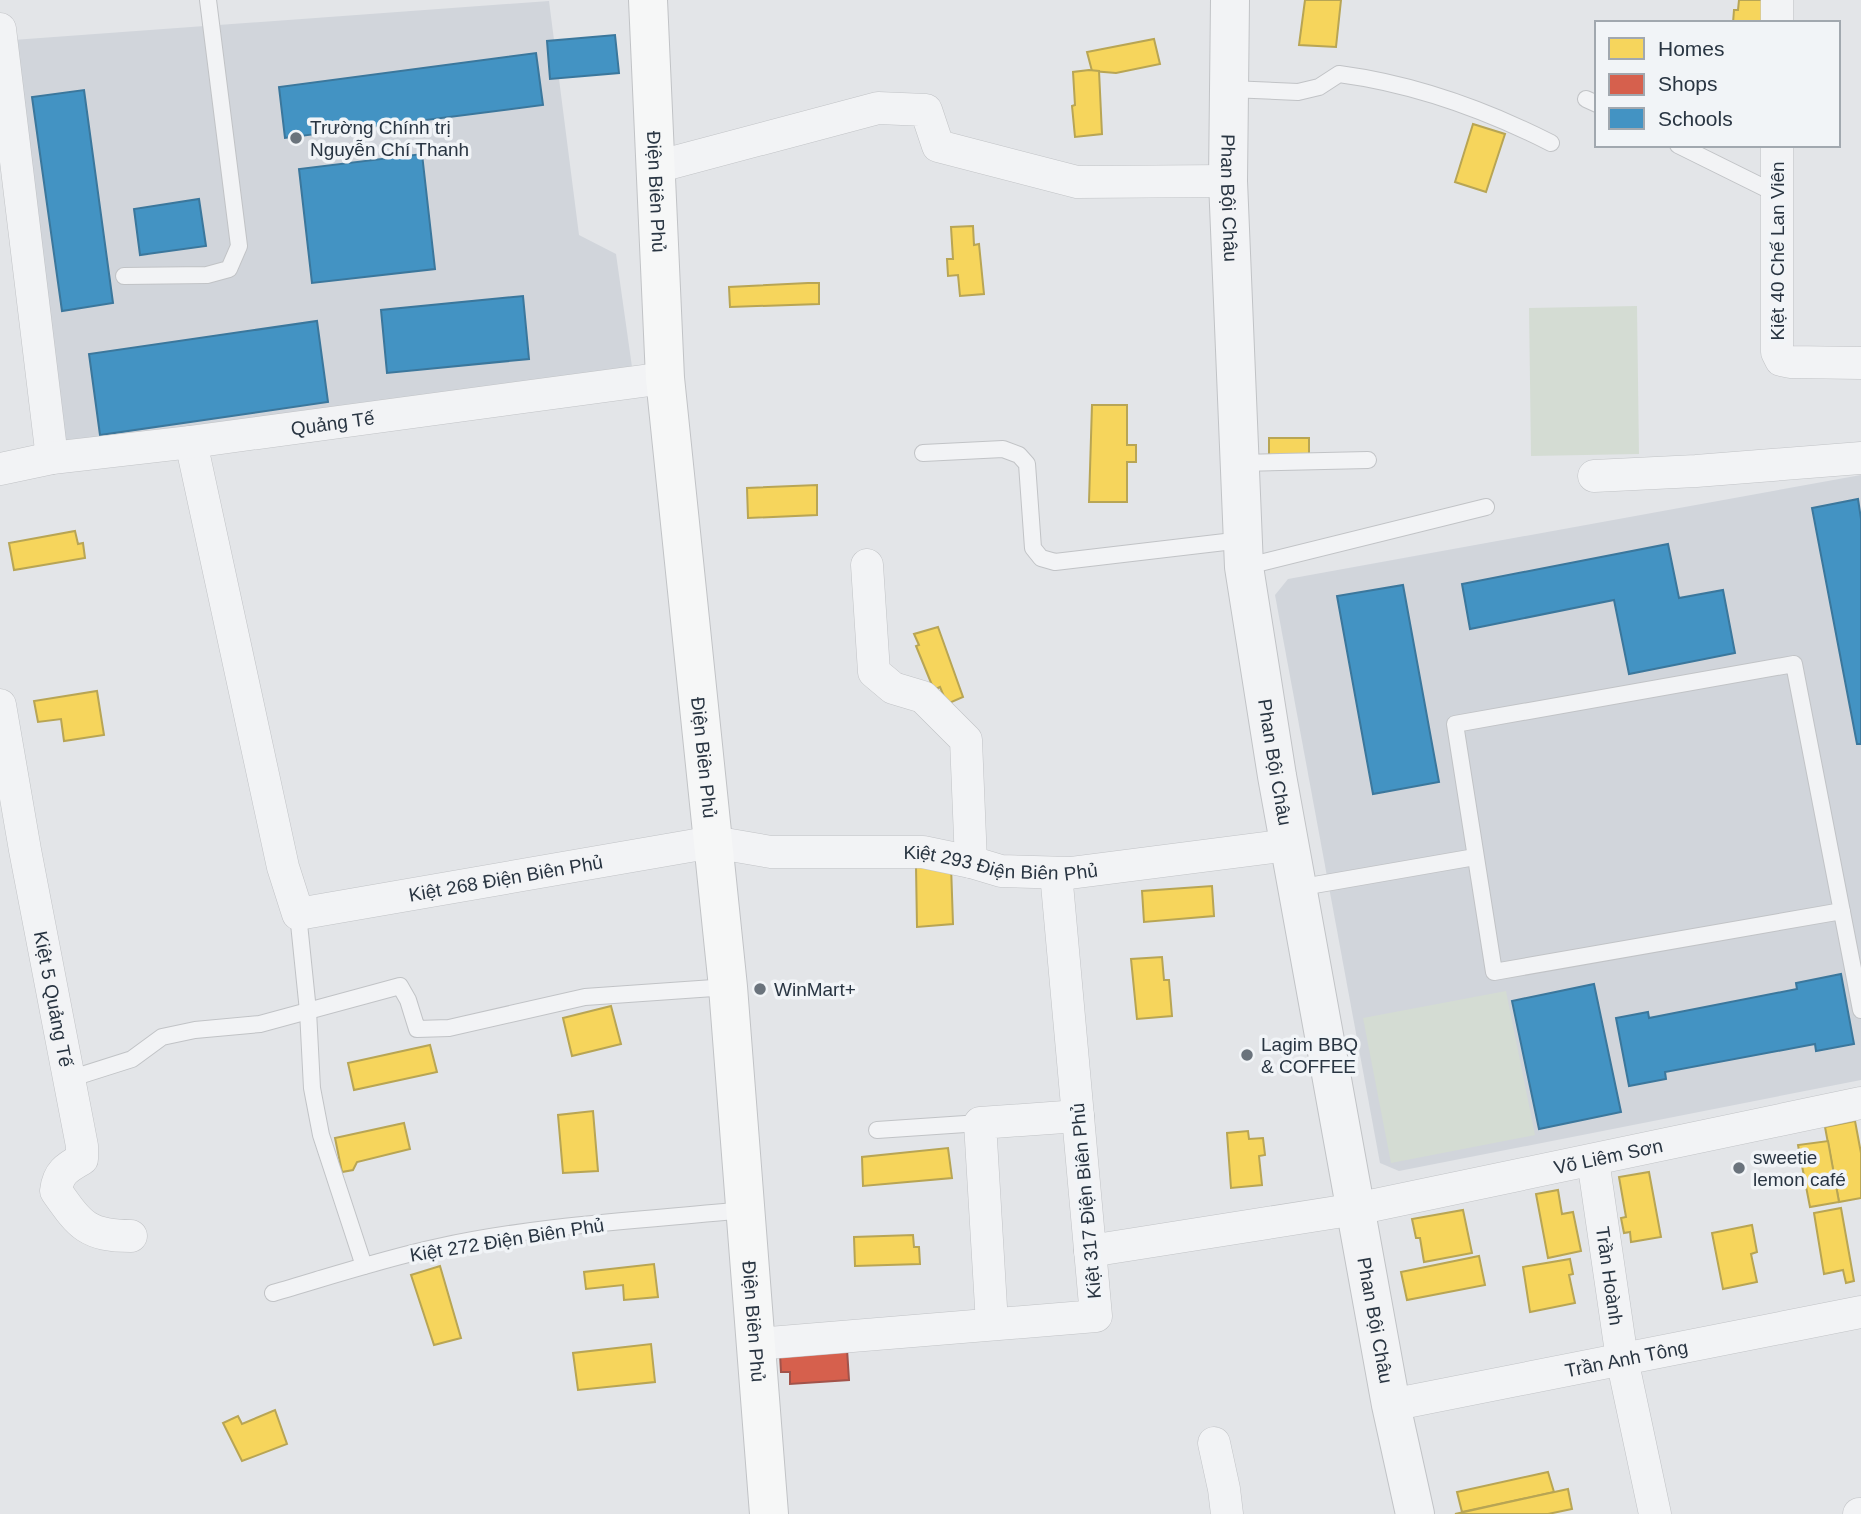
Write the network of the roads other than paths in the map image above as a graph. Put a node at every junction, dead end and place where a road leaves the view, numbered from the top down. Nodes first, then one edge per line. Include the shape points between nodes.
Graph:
1 (208, 0) edge
2 (648, 0) edge
3 (1230, 0) edge
4 (1777, 0) edge
5 (1777, 21) edge
6 (0, 29) edge
7 (1230, 89) junction
8 (1551, 143) dead end
9 (1682, 147) edge
10 (1777, 147) edge
11 (656, 167) junction
12 (1228, 181) junction
13 (1777, 194) junction
14 (124, 276) dead end
15 (1861, 363) edge
16 (664, 378) junction
17 (191, 442) junction
18 (923, 453) dead end
19 (1861, 457) edge
20 (52, 458) junction
21 (1368, 460) dead end
22 (1240, 463) junction
23 (0, 468) edge
24 (1594, 476) dead end
25 (1486, 507) dead end
26 (1243, 554) junction
27 (867, 565) dead end
28 (0, 705) edge
29 (713, 842) junction
30 (1289, 845) junction
31 (1475, 857) junction
32 (971, 862) junction
33 (1056, 873) junction
34 (1297, 888) junction
35 (1842, 911) junction
36 (298, 914) junction
37 (728, 987) junction
38 (1861, 1010) edge
39 (308, 1011) junction
40 (69, 1079) junction
41 (1861, 1104) edge
42 (1078, 1116) junction
43 (981, 1123) junction
44 (877, 1130) dead end
45 (1593, 1160) junction
46 (745, 1209) junction
47 (1356, 1209) junction
48 (131, 1236) dead end
49 (1090, 1251) junction
50 (364, 1266) junction
51 (273, 1293) dead end
52 (1861, 1312) edge
53 (992, 1324) junction
54 (756, 1344) junction
55 (1622, 1359) junction
56 (1391, 1405) junction
57 (1214, 1443) dead end
58 (769, 1514) edge
59 (1227, 1514) edge
60 (1415, 1514) edge
61 (1655, 1514) edge

1 - 14 lane via 239,246 229,268 207,275
2 - 11 main road, Điện Biên Phủ
3 - 7 street, Phan Bội Châu
4 - 5 street
6 - 20 street
7 - 8 lane via 1298,92 1319,88 1339,74 1361,77 1455,101
7 - 12 street, Phan Bội Châu
9 - 13 lane
10 - 13 street, Kiệt 40 Chế Lan Viên
11 - 12 street via 878,108 926,110 938,146 1077,182
11 - 16 main road, Điện Biên Phủ
12 - 22 street, Phan Bội Châu
13 - 15 street, Kiệt 40 Chế Lan Viên via 1777,352 1781,360 1790,362
16 - 17 street, Quảng Tế
16 - 29 main road, Điện Biên Phủ
17 - 20 street, Quảng Tế
17 - 36 street via 283,867
18 - 26 lane via 1003,449 1019,455 1027,464 1033,548 1041,558 1055,562
19 - 24 street
20 - 23 street, Quảng Tế
21 - 22 lane
22 - 26 street, Phan Bội Châu
25 - 26 lane
26 - 30 street, Phan Bội Châu
27 - 32 street via 874,672 893,688 923,696 966,740
28 - 40 street, Kiệt 5 Quảng Tế
29 - 32 street, Kiệt 293 Điện Biên Phủ via 771,852 923,852
29 - 36 street, Kiệt 268 Điện Biên Phủ
29 - 37 main road, Điện Biên Phủ
30 - 33 street, Kiệt 293 Điện Biên Phủ
30 - 34 street, Phan Bội Châu
31 - 34 lane
31 - 35 lane via 1494,972
31 - 35 lane via 1455,724 1794,664
32 - 33 street, Kiệt 293 Điện Biên Phủ via 1001,871
33 - 42 street, Kiệt 317 Điện Biên Phủ
34 - 47 street, Phan Bội Châu
35 - 38 lane
36 - 39 lane
37 - 39 lane via 585,997 449,1028 417,1029 400,986
37 - 46 main road, Điện Biên Phủ
39 - 40 lane via 260,1024 162,1037 132,1059
39 - 50 lane via 312,1088 321,1135
40 - 48 street, Kiệt 5 Quảng Tế via 82,1159 65,1169 56,1191 79,1223 99,1233
41 - 45 street, Võ Liêm Sơn
42 - 43 street
42 - 49 street, Kiệt 317 Điện Biên Phủ
43 - 44 lane
43 - 53 street
45 - 47 street, Võ Liêm Sơn
45 - 55 street, Trần Hoành
46 - 50 lane, Kiệt 272 Điện Biên Phủ via 533,1232 440,1247
46 - 54 main road, Điện Biên Phủ
47 - 49 street, Võ Liêm Sơn
47 - 56 street, Phan Bội Châu
49 - 53 street, Kiệt 317 Điện Biên Phủ via 1096,1316
50 - 51 lane, Kiệt 272 Điện Biên Phủ
52 - 55 street, Trần Anh Tông
53 - 54 street, Kiệt 317 Điện Biên Phủ
54 - 58 main road, Điện Biên Phủ
55 - 56 street, Trần Anh Tông
55 - 61 street, Trần Hoành
56 - 60 street, Phan Bội Châu
57 - 59 street

